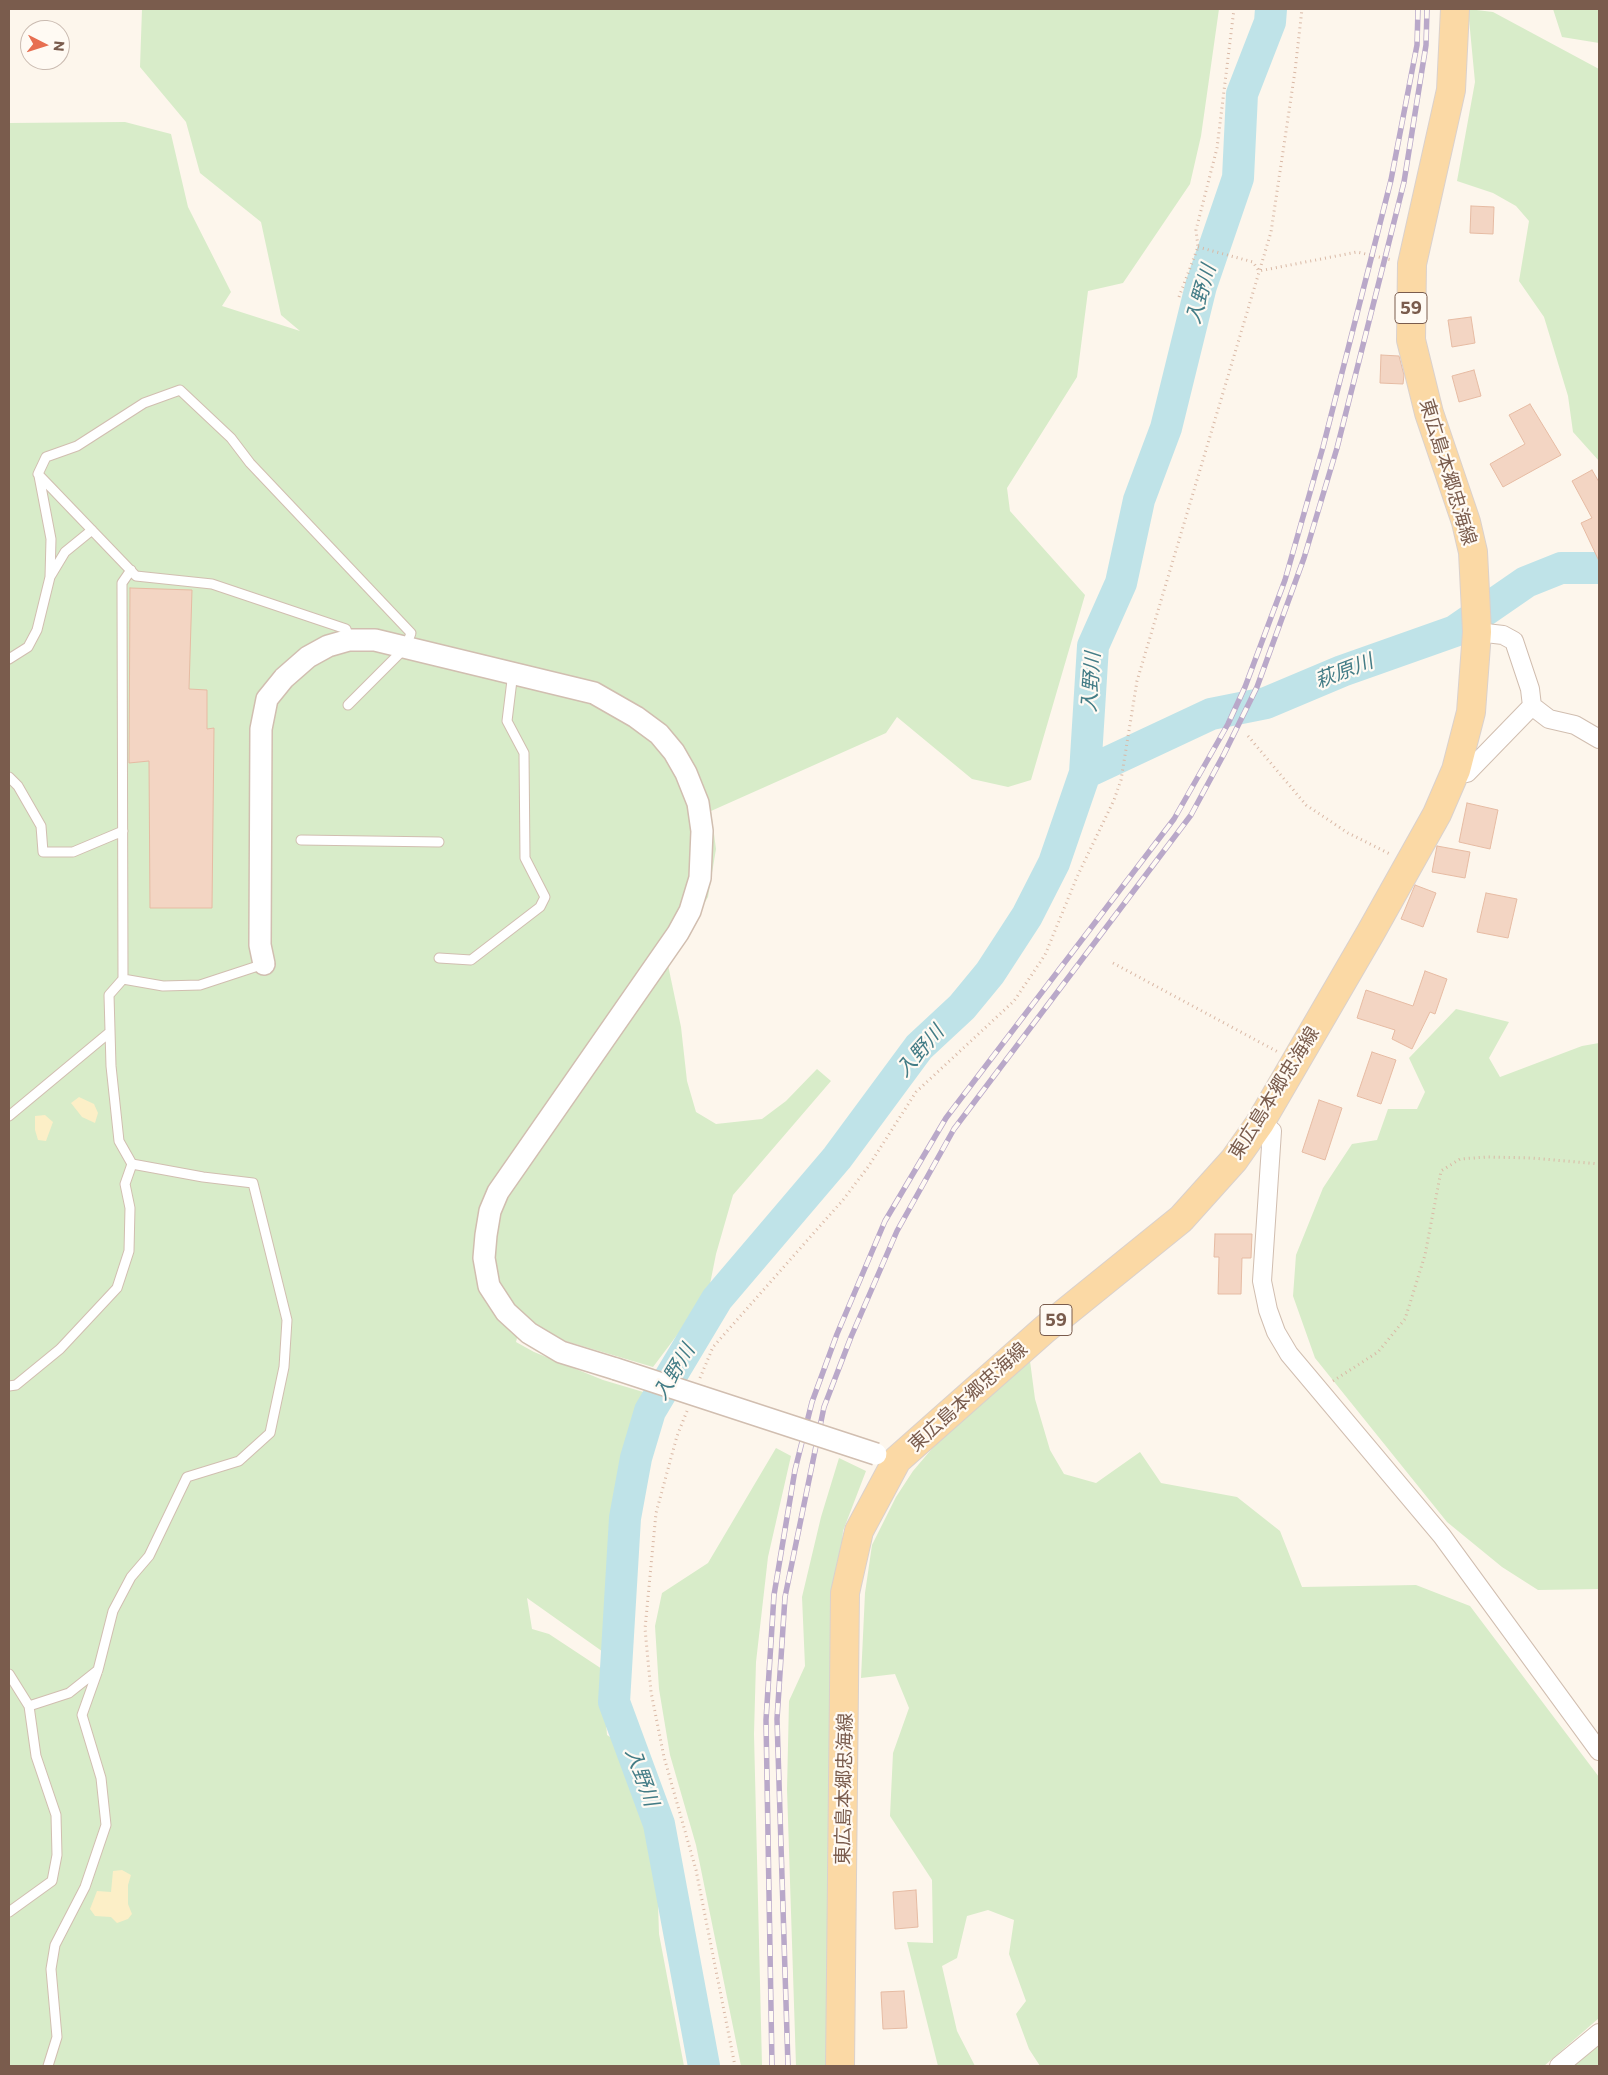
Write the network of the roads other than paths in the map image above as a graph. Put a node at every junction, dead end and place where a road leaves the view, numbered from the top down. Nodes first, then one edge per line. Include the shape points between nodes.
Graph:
1 (1455, 9) edge
2 (38, 474) junction
3 (92, 530) junction
4 (131, 570) junction
5 (50, 577) junction
6 (1477, 632) junction
7 (349, 640) junction
8 (406, 647) junction
9 (9, 659) edge
10 (513, 672) junction
11 (348, 705) dead end
12 (1532, 706) junction
13 (1599, 739) edge
14 (1456, 770) junction
15 (9, 777) edge
16 (123, 831) junction
17 (301, 840) dead end
18 (439, 842) dead end
19 (440, 958) dead end
20 (264, 964) joint
21 (124, 979) junction
22 (110, 1032) junction
23 (9, 1116) edge
24 (1260, 1123) junction
25 (132, 1164) junction
26 (9, 1386) edge
27 (886, 1457) junction
28 (98, 1670) junction
29 (9, 1674) edge
30 (28, 1706) junction
31 (1599, 1751) edge
32 (9, 1912) edge
33 (1599, 2033) edge
34 (48, 2066) edge
35 (840, 2066) edge
36 (1559, 2066) edge

1 - 6 main road, 東広島本郷忠海線 / 59 via 1450,90 1412,264 1410,340 1473,552
2 - 3 lane
2 - 5 lane via 51,539
2 - 8 lane via 46,457 77,446 144,403 180,390 231,438 256,470 411,633
3 - 4 lane
3 - 5 lane via 65,552
4 - 7 lane via 136,576 212,584 346,629
4 - 16 lane via 122,583
5 - 9 lane via 36,630 28,647
6 - 12 street via 1503,634 1514,641 1530,689
6 - 14 main road, 東広島本郷忠海線 / 59 via 1471,712
7 - 8 street via 375,640
7 - 20 street via 328,646 308,657 284,678 267,700 261,739 260,945
8 - 10 street
8 - 11 lane
10 - 19 lane via 507,721 524,753 525,858 545,897 540,907 471,960
10 - 27 street, bridge via 594,693 659,734 686,773 698,803 702,855 700,878 690,911 678,934 498,1192 490,1211 486,1235 484,1258 489,1286 506,1312 529,1334 560,1352
12 - 13 street via 1549,719 1575,725
12 - 14 street via 1467,774
14 - 24 main road, 東広島本郷忠海線 / 59 via 1437,814
15 - 16 lane via 18,786 41,826 43,852 72,852
16 - 21 lane
17 - 18 lane
20 - 21 lane via 200,985 163,986
21 - 22 lane via 109,995
22 - 23 lane
22 - 25 lane via 119,1140
24 - 27 main road, 東広島本郷忠海線 / 59 via 1234,1160 1182,1219
24 - 31 street via 1272,1131 1262,1281 1276,1332 1289,1354 1442,1536
25 - 26 lane via 125,1184 130,1208 129,1251 117,1288 60,1349 16,1386
25 - 28 lane via 253,1183 287,1320 284,1367 270,1433 239,1462 187,1477 149,1556 131,1577 113,1610
27 - 35 main road, 東広島本郷忠海線 / 59 via 859,1531 845,1593
28 - 30 lane via 69,1693
28 - 34 lane via 82,1716 101,1778 106,1825 85,1887 55,1945 51,1970 58,2037
29 - 30 lane
30 - 32 lane via 36,1756 56,1815 56,1855 52,1881
33 - 36 street

